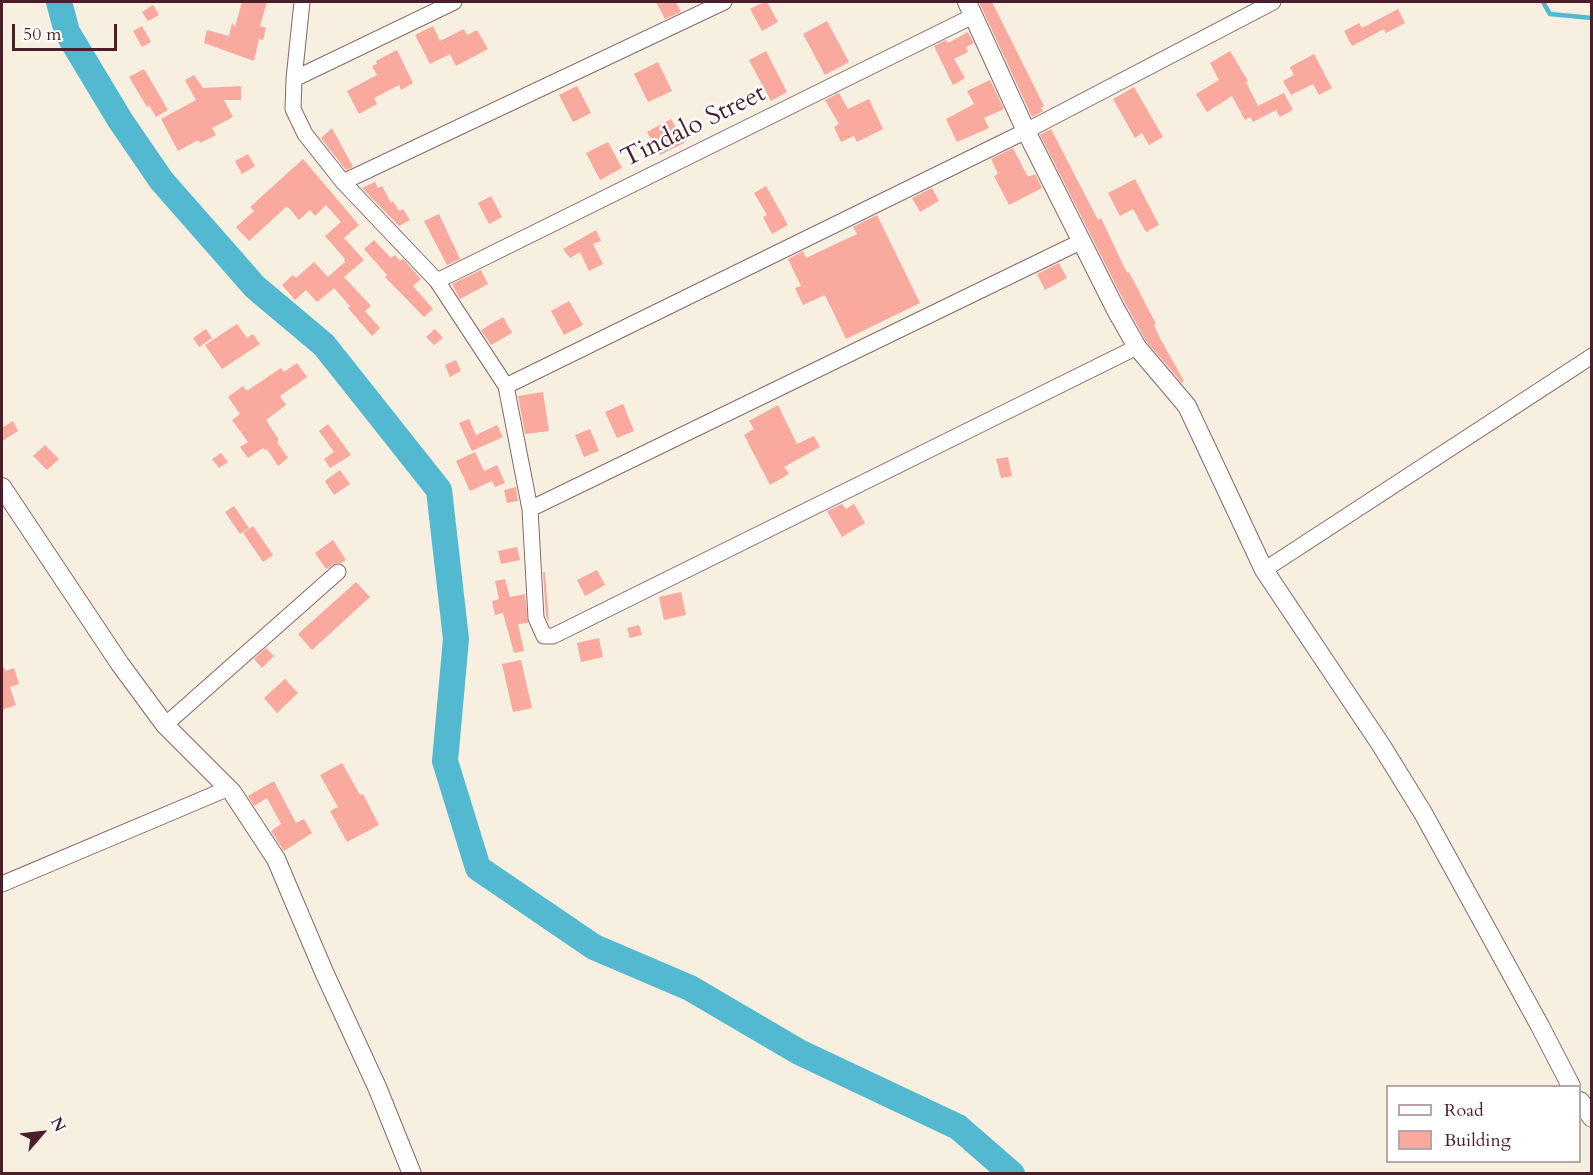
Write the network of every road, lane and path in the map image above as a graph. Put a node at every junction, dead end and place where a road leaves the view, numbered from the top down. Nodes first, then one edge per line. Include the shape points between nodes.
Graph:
1 (302, 2) edge
2 (454, 2) edge
3 (724, 2) edge
4 (1273, 2) edge
5 (970, 9) edge
6 (294, 79) junction
7 (1026, 131) junction
8 (343, 182) junction
9 (1080, 242) junction
10 (437, 281) junction
11 (1137, 347) junction
12 (1592, 356) edge
13 (506, 386) junction
14 (2, 487) edge
15 (530, 509) junction
16 (1264, 570) junction
17 (338, 572) dead end
18 (165, 725) junction
19 (229, 788) junction
20 (2, 884) edge
21 (1570, 1085) edge
22 (1581, 1102) edge
23 (1592, 1118) edge
24 (412, 1173) edge

1 - 6 street
2 - 6 street
3 - 8 street
4 - 7 street
5 - 7 street
5 - 10 street, Tindalo Street
6 - 8 street via 293,109 305,134
7 - 9 street
7 - 13 street
8 - 10 street
9 - 11 street
9 - 15 street
10 - 13 street
11 - 15 street via 553,636 544,636 536,618
11 - 16 street via 1186,406
12 - 16 street
13 - 15 street
14 - 18 street
16 - 21 street via 1423,813
17 - 18 street
18 - 19 street
19 - 20 street
19 - 24 street via 276,859
22 - 23 street

